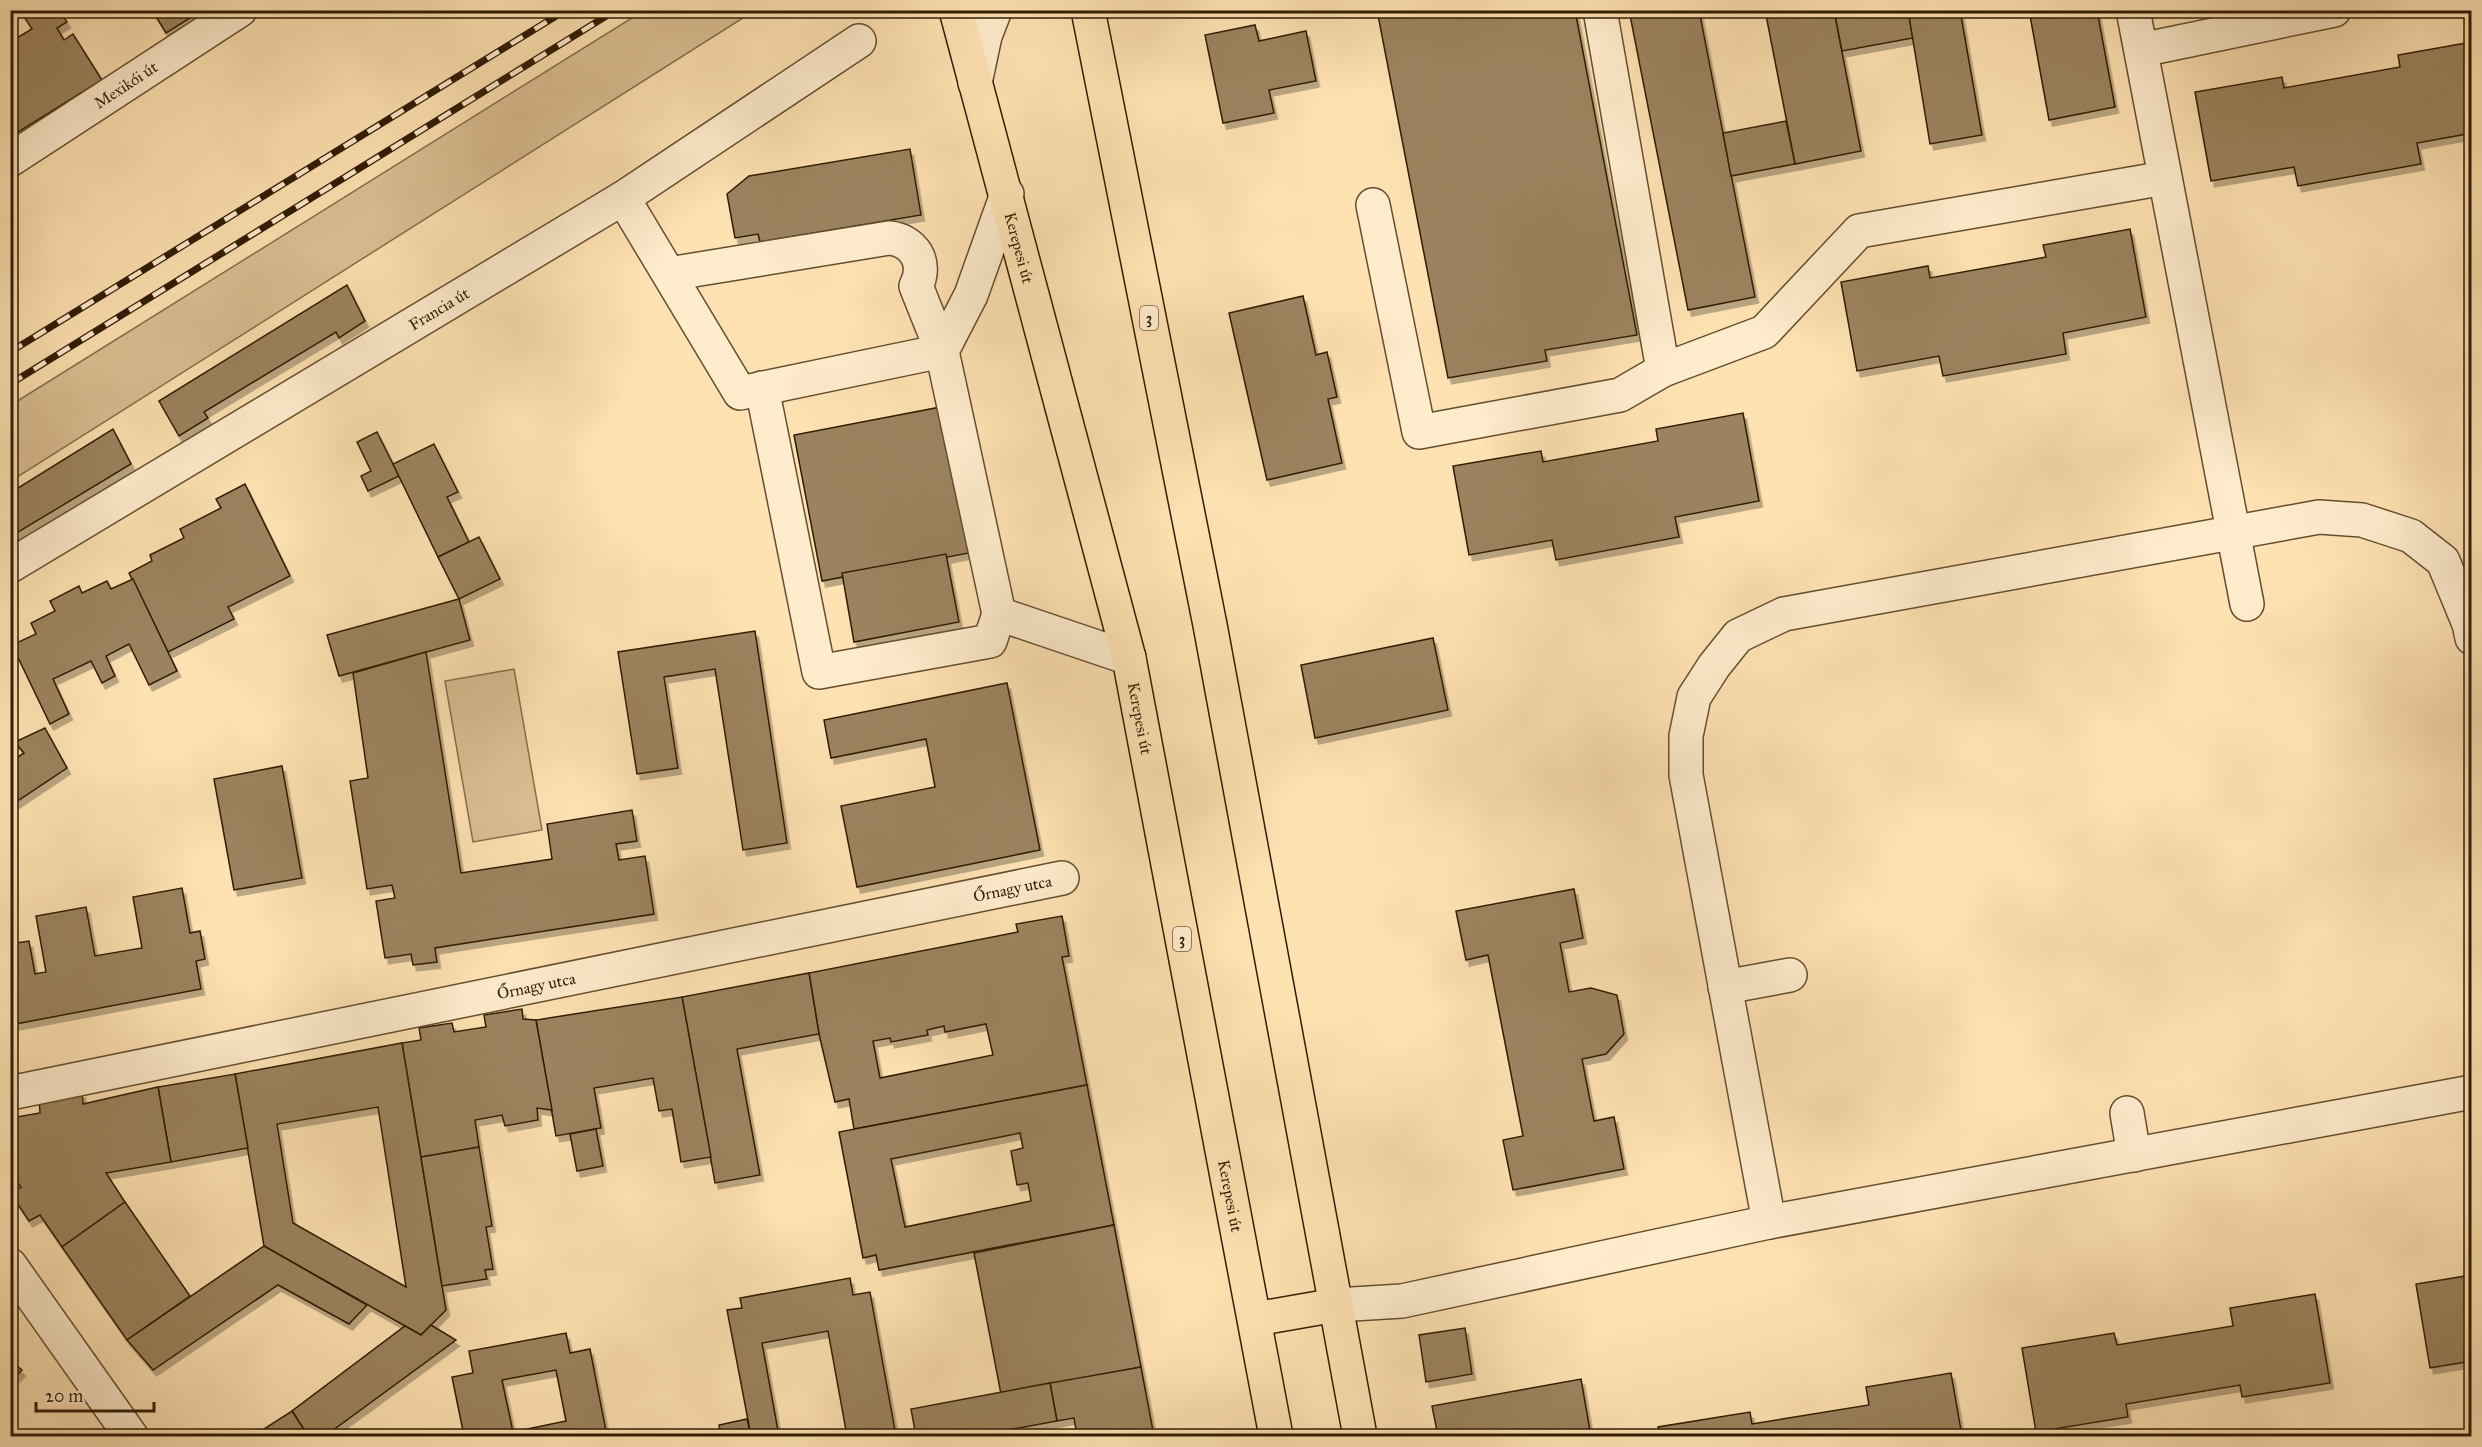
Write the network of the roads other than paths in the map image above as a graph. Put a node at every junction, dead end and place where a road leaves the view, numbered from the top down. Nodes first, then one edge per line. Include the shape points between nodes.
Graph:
1 (240, 10) edge
2 (956, 10) edge
3 (994, 10) edge
4 (1088, 10) edge
5 (1600, 10) edge
6 (2133, 10) edge
7 (2334, 10) edge
8 (859, 41) dead end
9 (2141, 50) junction
10 (975, 83) junction
11 (10, 160) edge
12 (2165, 178) junction
13 (1007, 194) junction
14 (623, 198) junction
15 (1373, 205) dead end
16 (669, 274) junction
17 (942, 351) junction
18 (1663, 370) junction
19 (762, 388) junction
20 (2233, 532) junction
21 (10, 566) edge
22 (2247, 604) dead end
23 (999, 614) junction
24 (2472, 638) edge
25 (1129, 658) junction
26 (1062, 878) dead end
27 (1790, 975) dead end
28 (1725, 987) junction
29 (2472, 1092) edge
30 (10, 1093) edge
31 (2127, 1113) dead end
32 (2134, 1155) junction
33 (1769, 1222) junction
34 (10, 1265) edge
35 (1335, 1305) junction
36 (1255, 1319) junction
37 (131, 1437) edge
38 (1276, 1437) edge
39 (1360, 1437) edge

1 - 11 street, Mexikói út
2 - 10 main road, Kerepesi út / 3
3 - 10 street
4 - 35 main road, 3 via 1210,625
5 - 18 street
6 - 9 street
7 - 9 street
8 - 14 street, Francia út
9 - 12 street
10 - 13 main road, Kerepesi út / 3
12 - 18 street via 1859,231 1764,332
12 - 20 street
13 - 17 street via 971,296
13 - 25 main road, Kerepesi út / 3
14 - 16 street
14 - 21 street, Francia út
15 - 18 street via 1419,432 1620,395
16 - 17 street via 898,239 911,245 920,260 922,270 916,286
16 - 19 street via 740,393
17 - 19 street
17 - 23 street
19 - 23 street via 819,672 990,640
20 - 22 street
20 - 24 street via 2319,517 2362,520 2411,536 2443,561
20 - 28 street via 1784,614 1738,636 1694,697 1686,735 1686,775
23 - 25 street
25 - 36 main road, Kerepesi út / 3
26 - 30 street, Őrnagy utca
27 - 28 street
28 - 33 street
29 - 32 street
31 - 32 street
32 - 33 street
33 - 35 street via 1402,1301
34 - 37 street
35 - 36 main road
35 - 39 main road, 3
36 - 38 main road, Kerepesi út / 3

